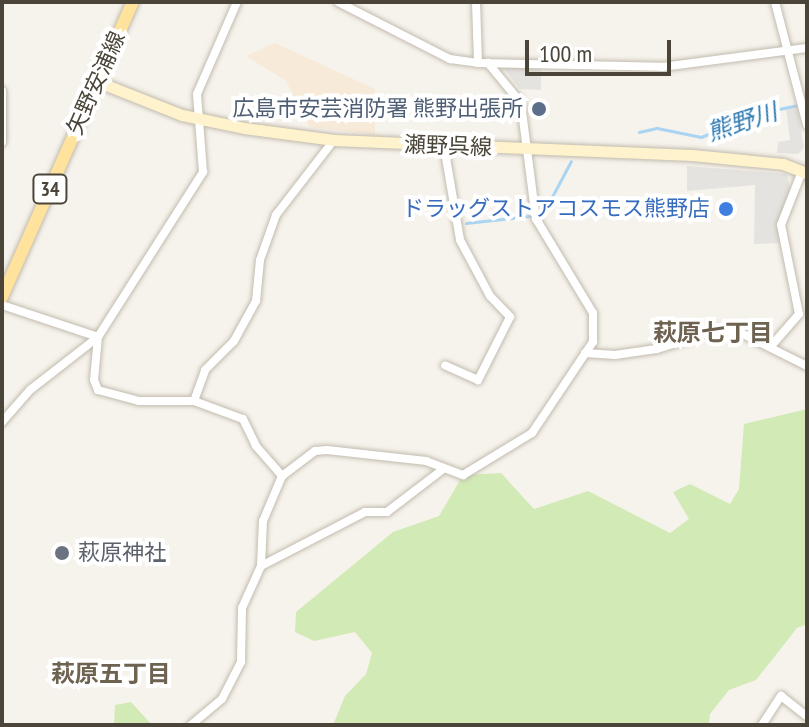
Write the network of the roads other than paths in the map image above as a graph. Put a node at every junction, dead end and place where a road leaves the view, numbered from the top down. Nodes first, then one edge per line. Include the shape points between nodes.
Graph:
1 (133, 2) edge
2 (237, 2) edge
3 (338, 2) edge
4 (476, 2) edge
5 (775, 2) edge
6 (807, 48) edge
7 (787, 52) junction
8 (478, 63) junction
9 (488, 63) junction
10 (96, 81) junction
11 (2, 91) edge
12 (196, 118) junction
13 (2, 124) edge
14 (807, 125) edge
15 (334, 140) junction
16 (2, 142) edge
17 (444, 146) junction
18 (529, 149) junction
19 (804, 172) edge
20 (2, 297) edge
21 (2, 305) edge
22 (98, 337) junction
23 (772, 345) junction
24 (585, 353) junction
25 (445, 365) dead end
26 (807, 366) edge
27 (194, 401) junction
28 (2, 422) edge
29 (442, 470) junction
30 (282, 476) junction
31 (261, 566) junction
32 (807, 716) edge
33 (191, 725) edge
34 (762, 725) edge

1 - 10 main road, 矢野安浦線 / 34
2 - 12 street via 197,94
3 - 8 street via 450,59
4 - 8 street
5 - 7 street
6 - 7 street
7 - 9 street via 662,67
7 - 14 street
8 - 9 street
9 - 18 street via 521,103
10 - 12 main road, 瀬野呉線
10 - 20 main road, 矢野安浦線 / 34
11 - 13 street
12 - 15 main road, 瀬野呉線
12 - 22 street via 203,172
13 - 16 street
15 - 17 main road, 瀬野呉線
15 - 27 street via 276,215 260,260 256,301 234,341 205,370
17 - 18 main road, 瀬野呉線
17 - 25 street via 460,240 490,296 510,317 478,380
18 - 19 main road, 瀬野呉線 via 692,155 783,164
18 - 24 street via 536,219 593,313 593,342
19 - 23 street via 781,225 799,314
21 - 22 street
22 - 27 street via 98,390 139,401
22 - 28 street via 30,390
23 - 24 street via 718,330 657,349
23 - 26 street
24 - 29 street via 532,433 463,475
27 - 30 street via 243,419 256,446
29 - 30 street via 426,461 315,451
29 - 31 street via 387,512 365,512
30 - 31 street via 263,521
31 - 33 street via 242,608 241,662 232,685
32 - 34 street via 781,696

